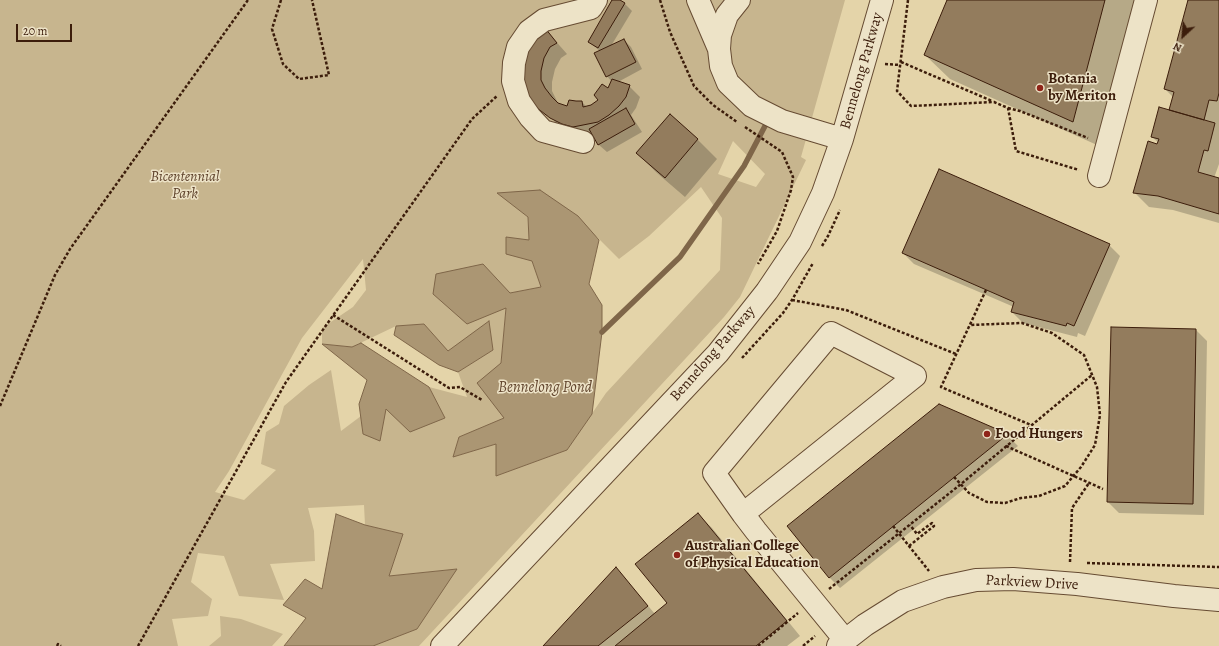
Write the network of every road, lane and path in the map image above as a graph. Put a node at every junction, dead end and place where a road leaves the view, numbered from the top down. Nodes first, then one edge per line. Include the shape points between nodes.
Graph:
1 (248, 0) edge
2 (282, 0) edge
3 (312, 0) edge
4 (596, 0) edge
5 (660, 0) edge
6 (698, 0) edge
7 (739, 0) edge
8 (882, 0) edge
9 (908, 0) edge
10 (1146, 0) edge
11 (718, 49) junction
12 (901, 63) junction
13 (883, 64) dead end
14 (500, 94) dead end
15 (994, 102) junction
16 (1008, 108) junction
17 (1070, 131) dead end
18 (842, 139) junction
19 (583, 142) dead end
20 (1099, 176) joint
21 (756, 268) dead end
22 (986, 290) dead end
23 (792, 300) dead end
24 (333, 315) junction
25 (970, 325) junction
26 (956, 354) junction
27 (1092, 375) junction
28 (482, 400) dead end
29 (0, 406) edge
30 (1031, 425) junction
31 (1006, 446) junction
32 (1073, 476) junction
33 (954, 477) dead end
34 (961, 484) junction
35 (1089, 484) junction
36 (1102, 489) dead end
37 (743, 514) junction
38 (910, 525) junction
39 (893, 526) dead end
40 (899, 533) junction
41 (909, 546) junction
42 (1070, 562) dead end
43 (930, 572) dead end
44 (827, 590) dead end
45 (1219, 600) edge
46 (800, 612) dead end
47 (841, 643) edge
48 (57, 646) edge
49 (61, 646) edge
50 (138, 646) edge
51 (442, 646) edge
52 (758, 646) edge

1 - 29 path via 70,249 55,275
2 - 3 path via 272,29 283,64 299,79 329,75
4 - 19 street via 591,8 544,20 529,31 518,47 514,63 513,81 519,100 530,117 543,130
5 - 21 path via 670,32 694,86 713,105 782,152 793,177 777,231
6 - 11 street
7 - 11 street via 727,15
8 - 18 street, Bennelong Parkway
9 - 12 path
10 - 20 street
11 - 18 street via 728,83 752,106 782,121
12 - 13 path
12 - 15 path
12 - 15 path via 897,91 911,106
14 - 24 path via 472,119
15 - 16 path
16 - 17 path
16 - 20 path via 1016,151
18 - 51 street, Bennelong Parkway via 823,193 800,242 767,291 718,353
22 - 25 path
23 - 26 path via 846,310
24 - 28 path via 449,388 460,387
24 - 50 path via 286,382
25 - 26 path
25 - 27 path via 1022,323 1052,333 1084,354
26 - 30 path via 941,387
27 - 30 path
27 - 32 path via 1097,387 1100,415 1095,445
30 - 31 path
31 - 32 path
31 - 34 path
32 - 34 path via 1065,486 1039,496 1005,503 987,502 969,493
32 - 35 path
33 - 34 path
34 - 38 path
35 - 36 path
35 - 42 path via 1072,508
37 - 37 street via 878,406 915,376 831,333 714,473
37 - 47 street
38 - 40 path
38 - 41 path via 917,534 932,523 934,526
39 - 40 path
40 - 41 path
40 - 44 path
41 - 43 path
45 - 47 street, Parkview Drive via 1013,578 976,580 943,587 902,601 865,624
46 - 52 path
48 - 49 path

